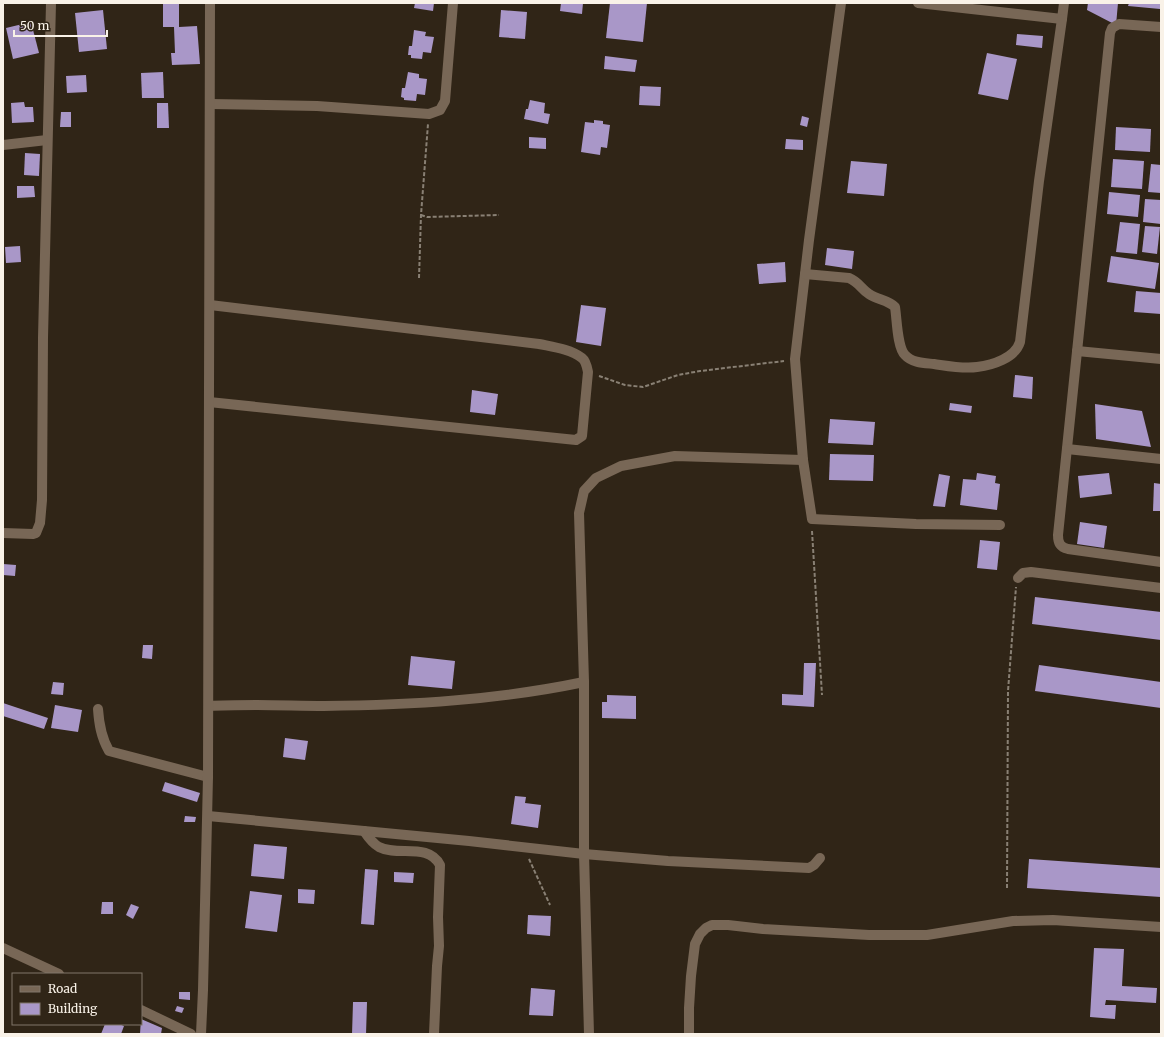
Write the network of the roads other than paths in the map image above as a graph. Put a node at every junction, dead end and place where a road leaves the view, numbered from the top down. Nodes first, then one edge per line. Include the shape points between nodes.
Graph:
1 (51, 3) edge
2 (210, 3) edge
3 (453, 3) edge
4 (841, 3) edge
5 (918, 3) edge
6 (1064, 3) edge
7 (1062, 19) junction
8 (1161, 27) edge
9 (211, 104) junction
10 (47, 140) junction
11 (3, 145) edge
12 (805, 274) junction
13 (210, 305) junction
14 (1077, 351) junction
15 (1161, 359) edge
16 (209, 402) junction
17 (1067, 449) junction
18 (1161, 459) edge
19 (803, 460) junction
20 (1000, 525) dead end
21 (3, 533) edge
22 (1161, 562) edge
23 (1018, 578) road end
24 (1161, 588) edge
25 (584, 682) junction
26 (209, 706) junction
27 (98, 709) dead end
28 (208, 777) junction
29 (208, 816) junction
30 (364, 831) junction
31 (584, 854) junction
32 (820, 858) dead end
33 (1161, 927) edge
34 (3, 948) edge
35 (57, 973) edge
36 (142, 1010) edge
37 (191, 1034) edge
38 (201, 1034) edge
39 (434, 1034) edge
40 (589, 1034) edge
41 (689, 1034) edge

1 - 10 street
2 - 9 street
3 - 9 street via 445,101 440,110 429,114 317,106
4 - 12 street
5 - 7 street
6 - 7 street
7 - 12 street via 1020,342 1013,353 1000,361 976,367 955,367 916,361 906,357 902,352 895,308 891,303 869,294 855,280
8 - 14 street via 1119,24 1112,28 1110,33
9 - 13 street
10 - 11 street
10 - 21 street via 40,523 39,529 33,534
12 - 19 street via 796,359
13 - 16 street
13 - 16 street via 538,344 583,358 588,372 582,436 576,440
14 - 15 street
14 - 17 street
16 - 26 street
17 - 18 street
17 - 22 street via 1059,545 1062,548
19 - 20 street via 812,518 916,524
19 - 25 street via 676,456 621,466 596,478 584,491 579,512
23 - 24 street via 1023,573 1031,572
25 - 26 street via 543,690 454,700 378,705
25 - 31 street
26 - 28 street
27 - 28 street via 100,729 109,750
28 - 29 street
29 - 30 street
29 - 38 street
30 - 31 street
30 - 39 street via 379,847 430,854 440,865
31 - 32 street via 809,868
31 - 40 street
33 - 41 street via 1053,920 1013,921 927,935 868,935 712,925 700,934 695,944
34 - 35 street
36 - 37 street

